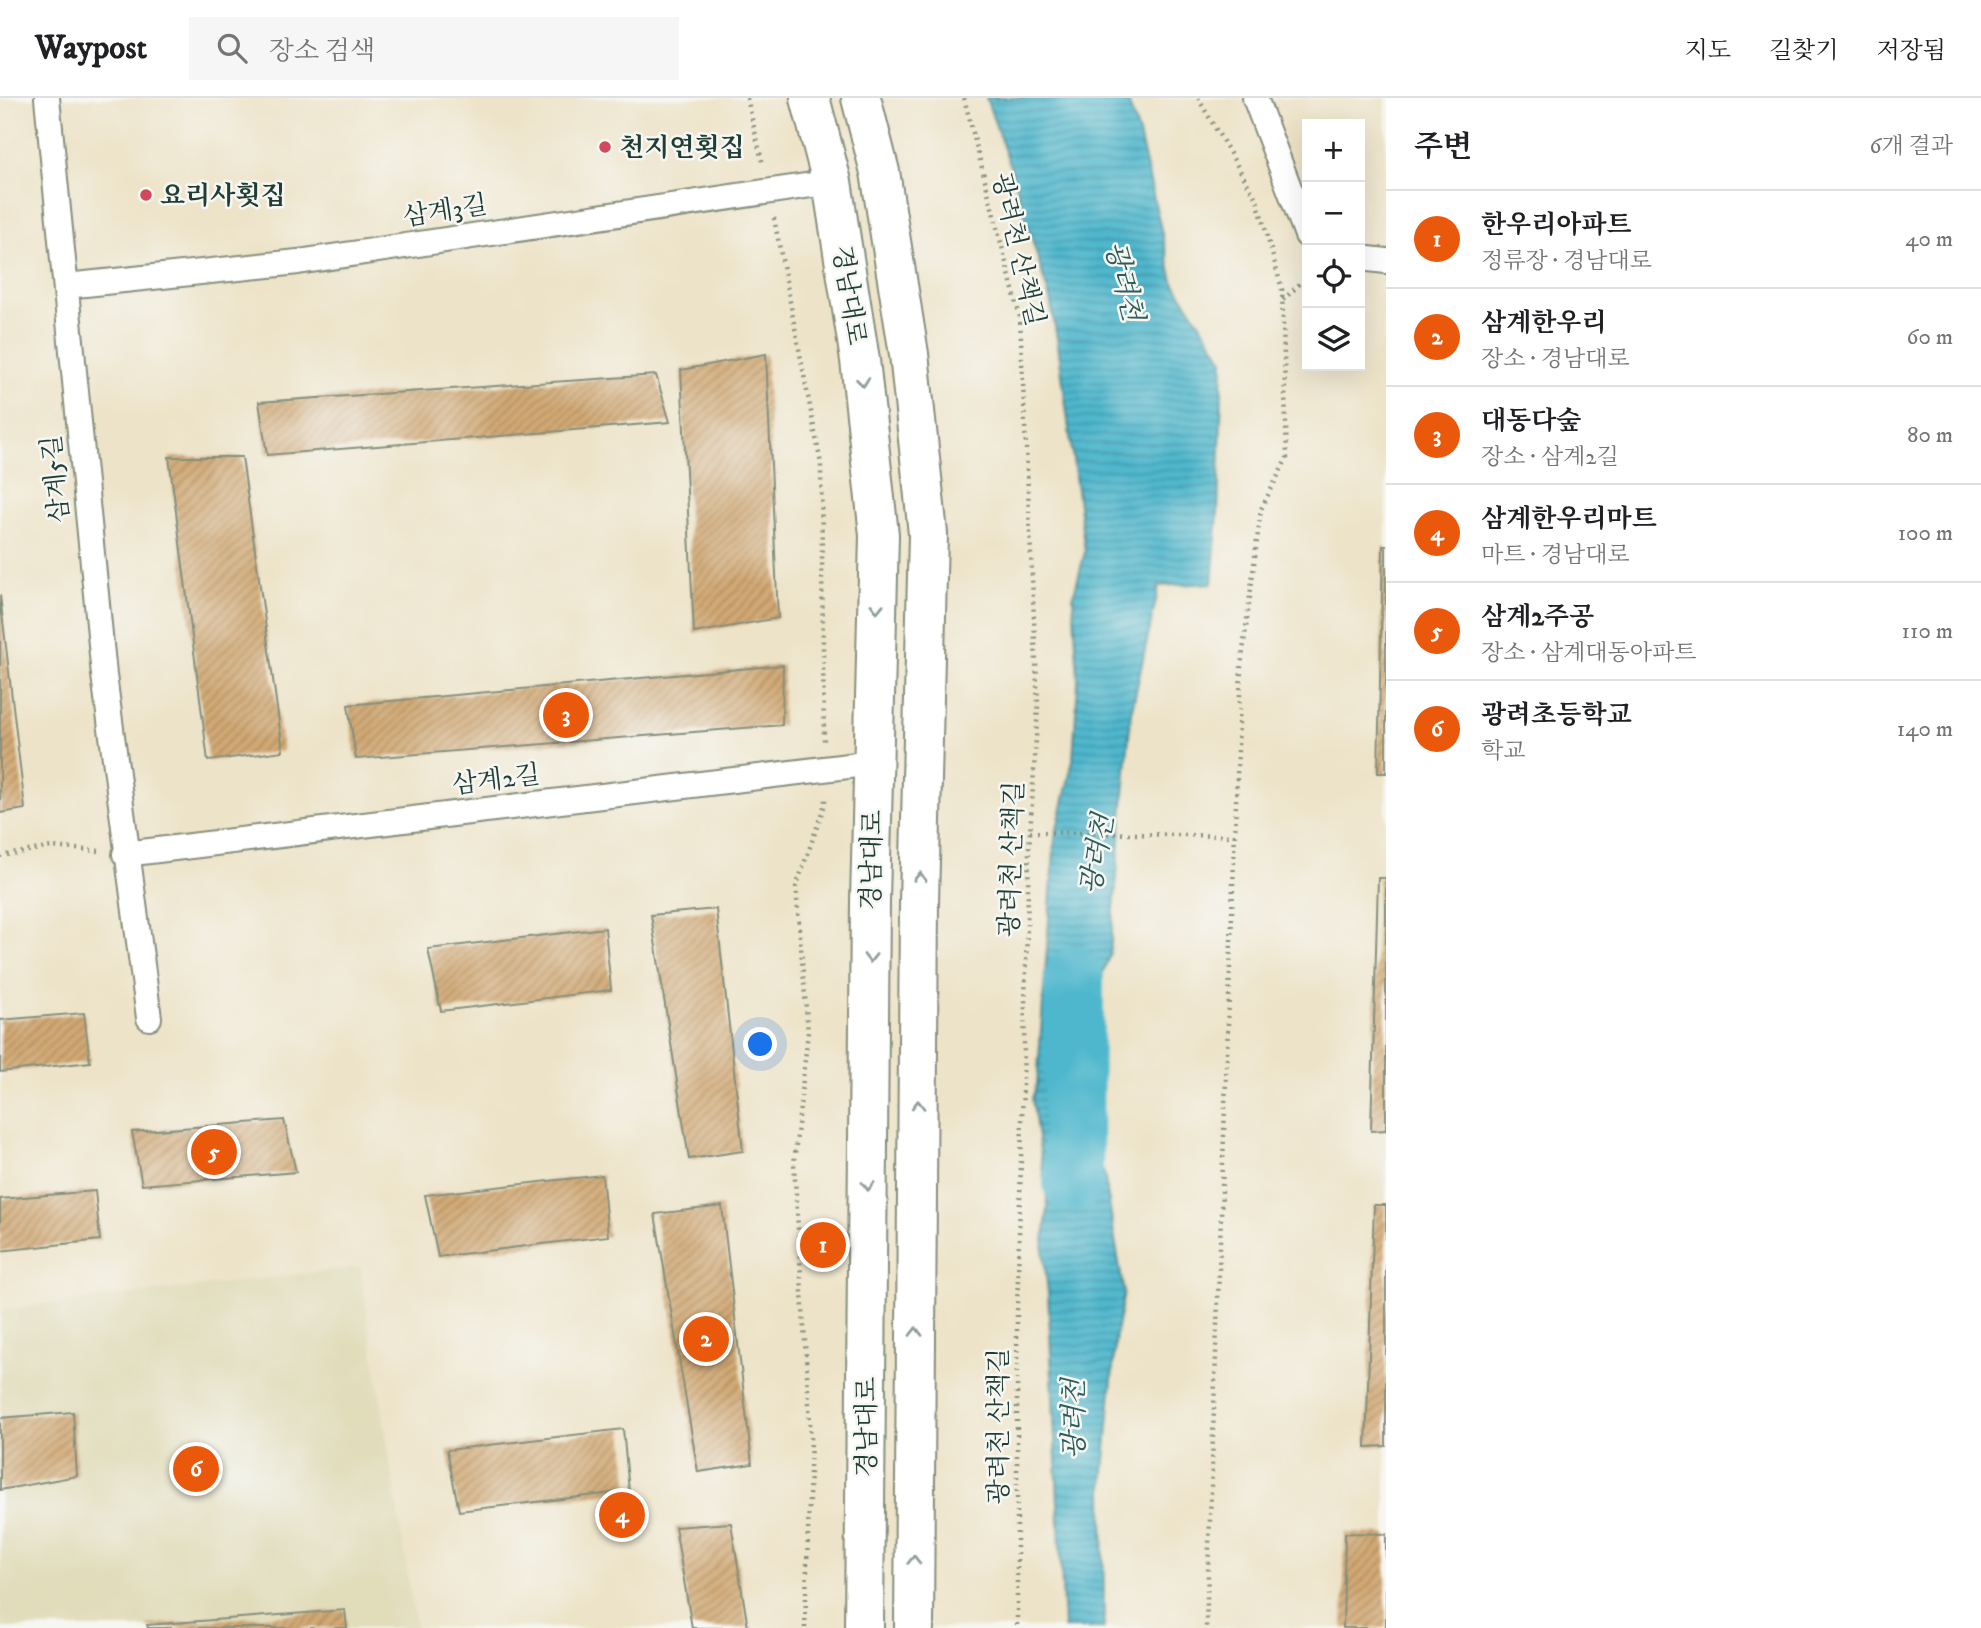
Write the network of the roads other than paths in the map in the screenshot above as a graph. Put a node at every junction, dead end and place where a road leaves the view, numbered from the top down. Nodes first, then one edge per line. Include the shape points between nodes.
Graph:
1 (47, 98) edge
2 (810, 98) edge
3 (861, 98) edge
4 (1255, 98) edge
5 (832, 182) junction
6 (1302, 222) edge
7 (1365, 259) edge
8 (1386, 261) edge
9 (66, 286) junction
10 (873, 763) junction
11 (125, 854) junction
12 (149, 1018) dead end
13 (864, 1628) edge
14 (914, 1628) edge

1 - 9 street, 삼계5길
2 - 5 highway, 경남대로
14 -> 3 highway, 경남대로 via 920,874 928,534 909,354 880,172
4 - 6 street
5 - 9 street, 삼계3길 via 298,262
5 -> 10 highway, 경남대로 via 860,360 879,535
7 - 8 street
9 - 11 street, 삼계5길
10 - 11 street, 삼계2길
10 -> 13 highway, 경남대로
11 - 12 street, 삼계5길

